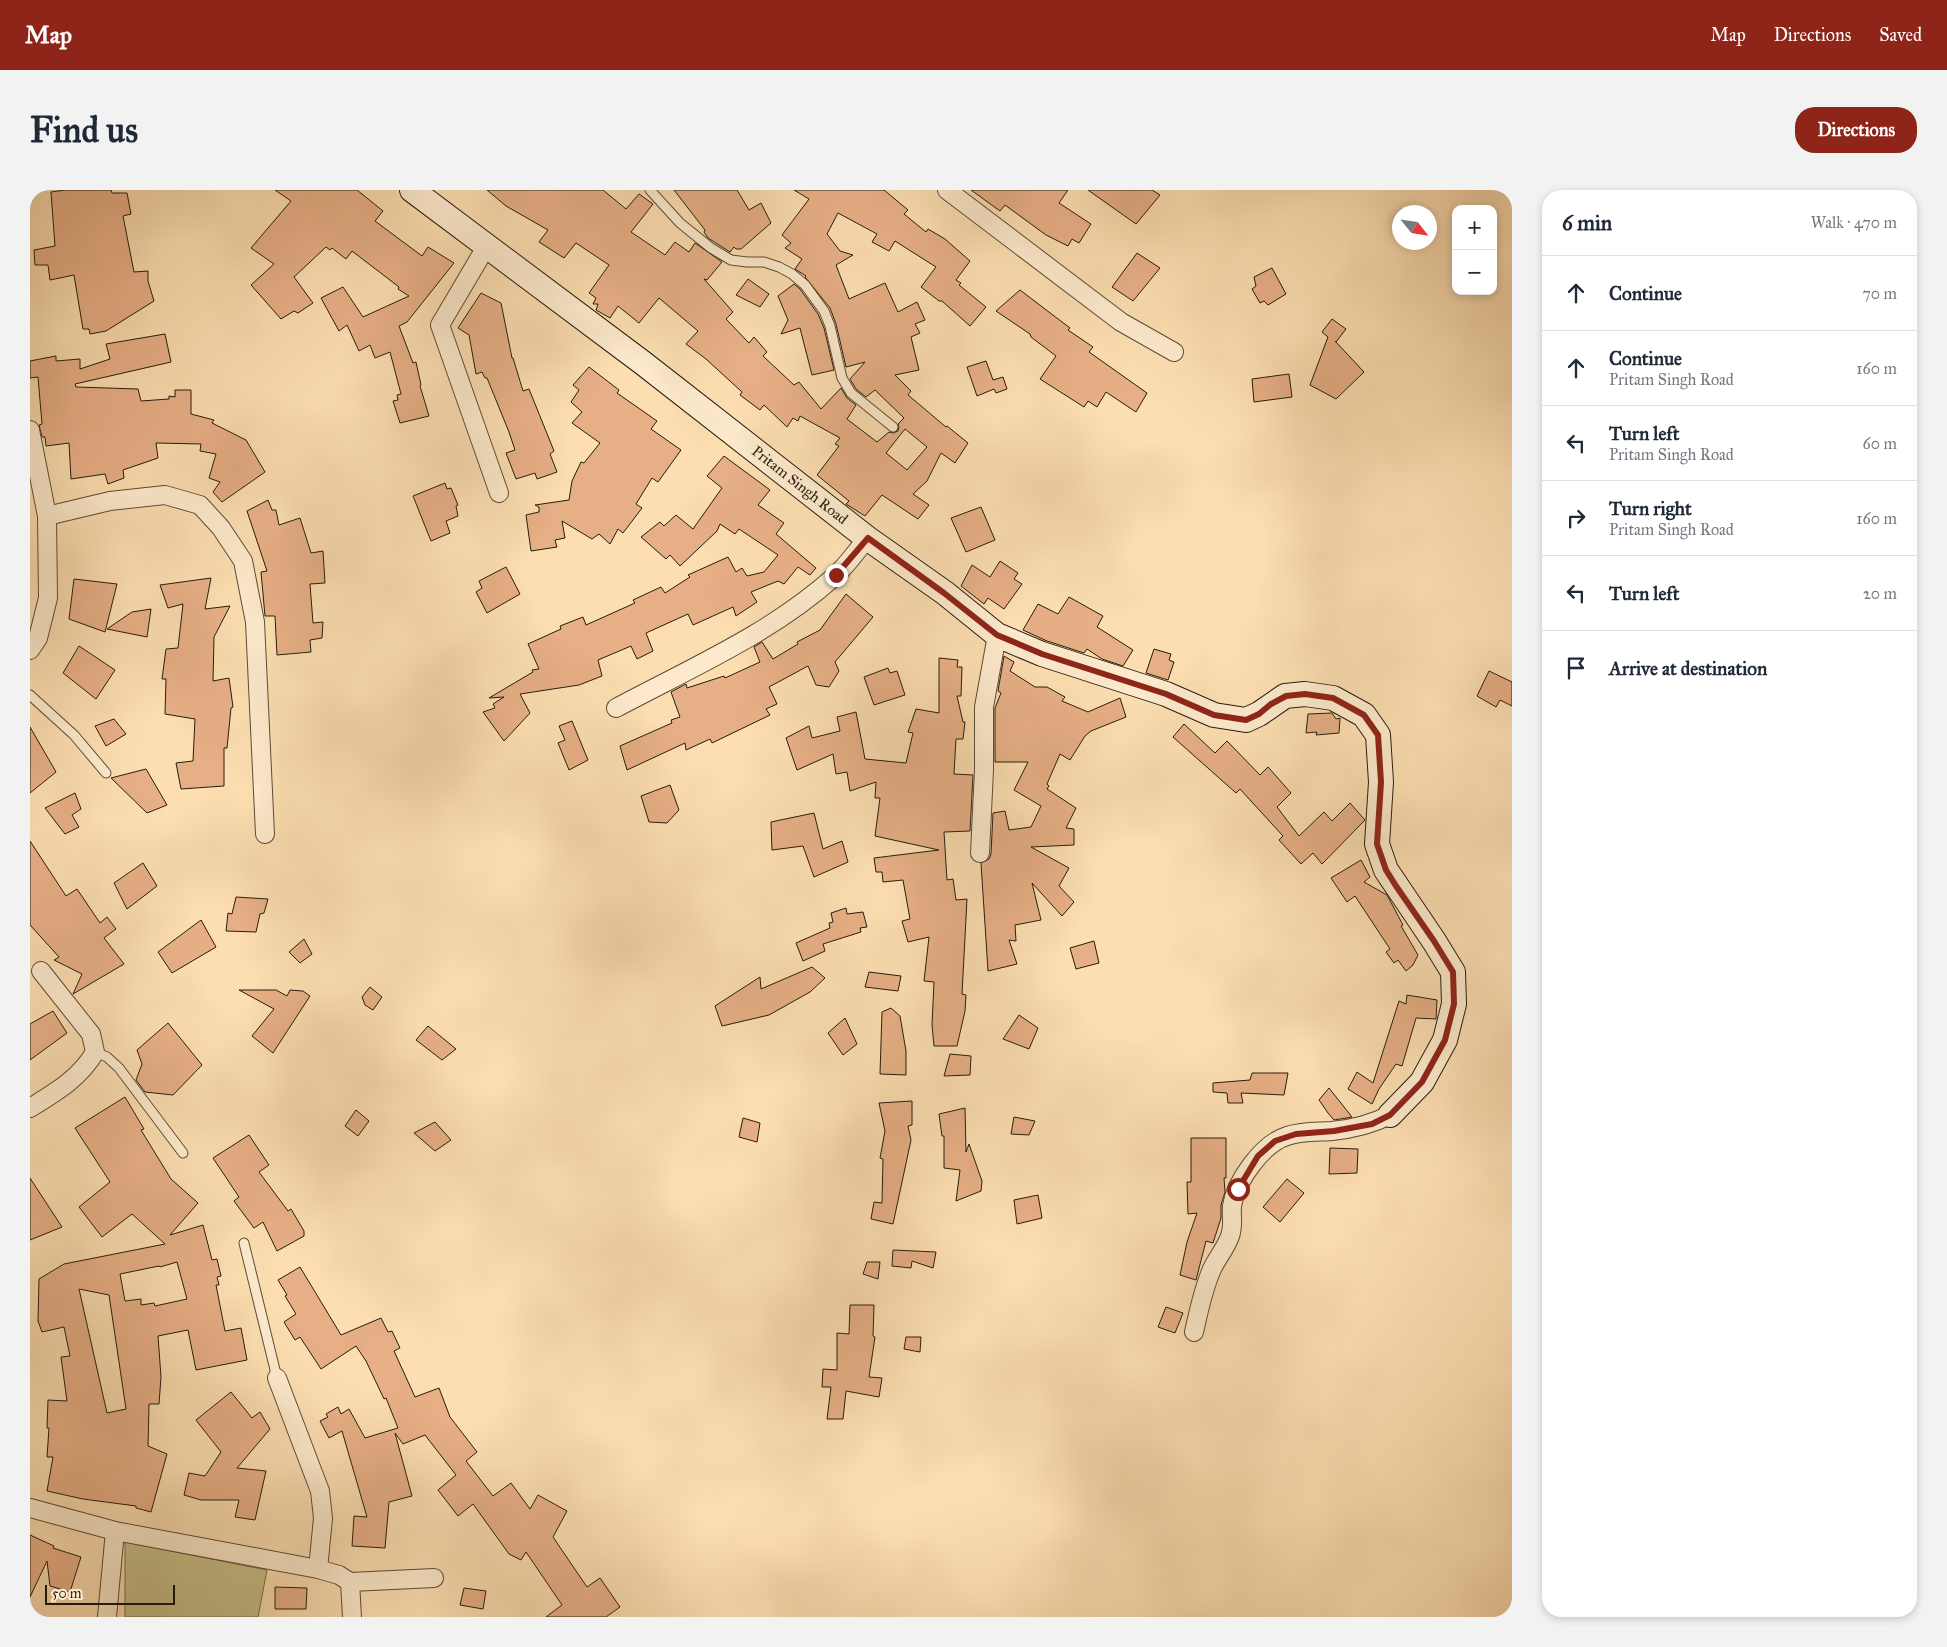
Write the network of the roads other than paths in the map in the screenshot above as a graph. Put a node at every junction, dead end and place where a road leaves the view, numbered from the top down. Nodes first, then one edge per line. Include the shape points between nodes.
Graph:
1 (412, 190) edge
2 (650, 190) edge
3 (946, 190) edge
4 (486, 247) junction
5 (1174, 352) dead end
6 (893, 427) dead end
7 (30, 430) edge
8 (499, 493) dead end
9 (47, 516) junction
10 (868, 538) junction
11 (997, 635) junction
12 (30, 650) edge
13 (30, 695) edge
14 (616, 708) dead end
15 (106, 773) dead end
16 (265, 834) dead end
17 (980, 853) dead end
18 (41, 971) dead end
19 (95, 1052) junction
20 (30, 1108) edge
21 (1390, 1115) joint
22 (183, 1154) dead end
23 (244, 1243) dead end
24 (1194, 1332) dead end
25 (277, 1378) joint
26 (30, 1508) edge
27 (115, 1531) junction
28 (318, 1569) junction
29 (434, 1578) dead end
30 (350, 1582) junction
31 (107, 1617) edge
32 (352, 1617) edge

1 - 4 street, Pritam Singh Road
2 - 6 lane via 680,222 711,248 731,260 764,262 779,267 805,285 824,311 842,378 851,393
3 - 5 street via 1121,322
4 - 8 street via 440,326
4 - 10 street, Pritam Singh Road via 643,363
7 - 9 street
9 - 12 street via 48,598 38,638
9 - 16 street via 110,501 165,495 200,505 243,560 255,622
10 - 11 street, Pritam Singh Road
10 - 14 street via 836,575 797,607 749,637
11 - 17 street via 984,707
11 - 21 street, Pritam Singh Road via 1042,654 1166,694 1214,715 1246,720 1286,696 1305,694 1333,698 1364,715 1378,735 1381,782 1377,844 1396,886 1453,972 1454,1004 1445,1040 1422,1082
13 - 15 lane via 74,735
18 - 19 street via 92,1034
19 - 20 street via 86,1068 70,1082
19 - 22 lane via 119,1068
21 - 24 street via 1372,1124 1286,1136 1258,1156 1238,1189 1232,1206 1234,1218 1230,1237 1207,1281
23 - 25 lane
25 - 28 street via 320,1491 323,1518
26 - 27 street
27 - 28 street
27 - 31 street
28 - 30 street
29 - 30 street
30 - 32 street

